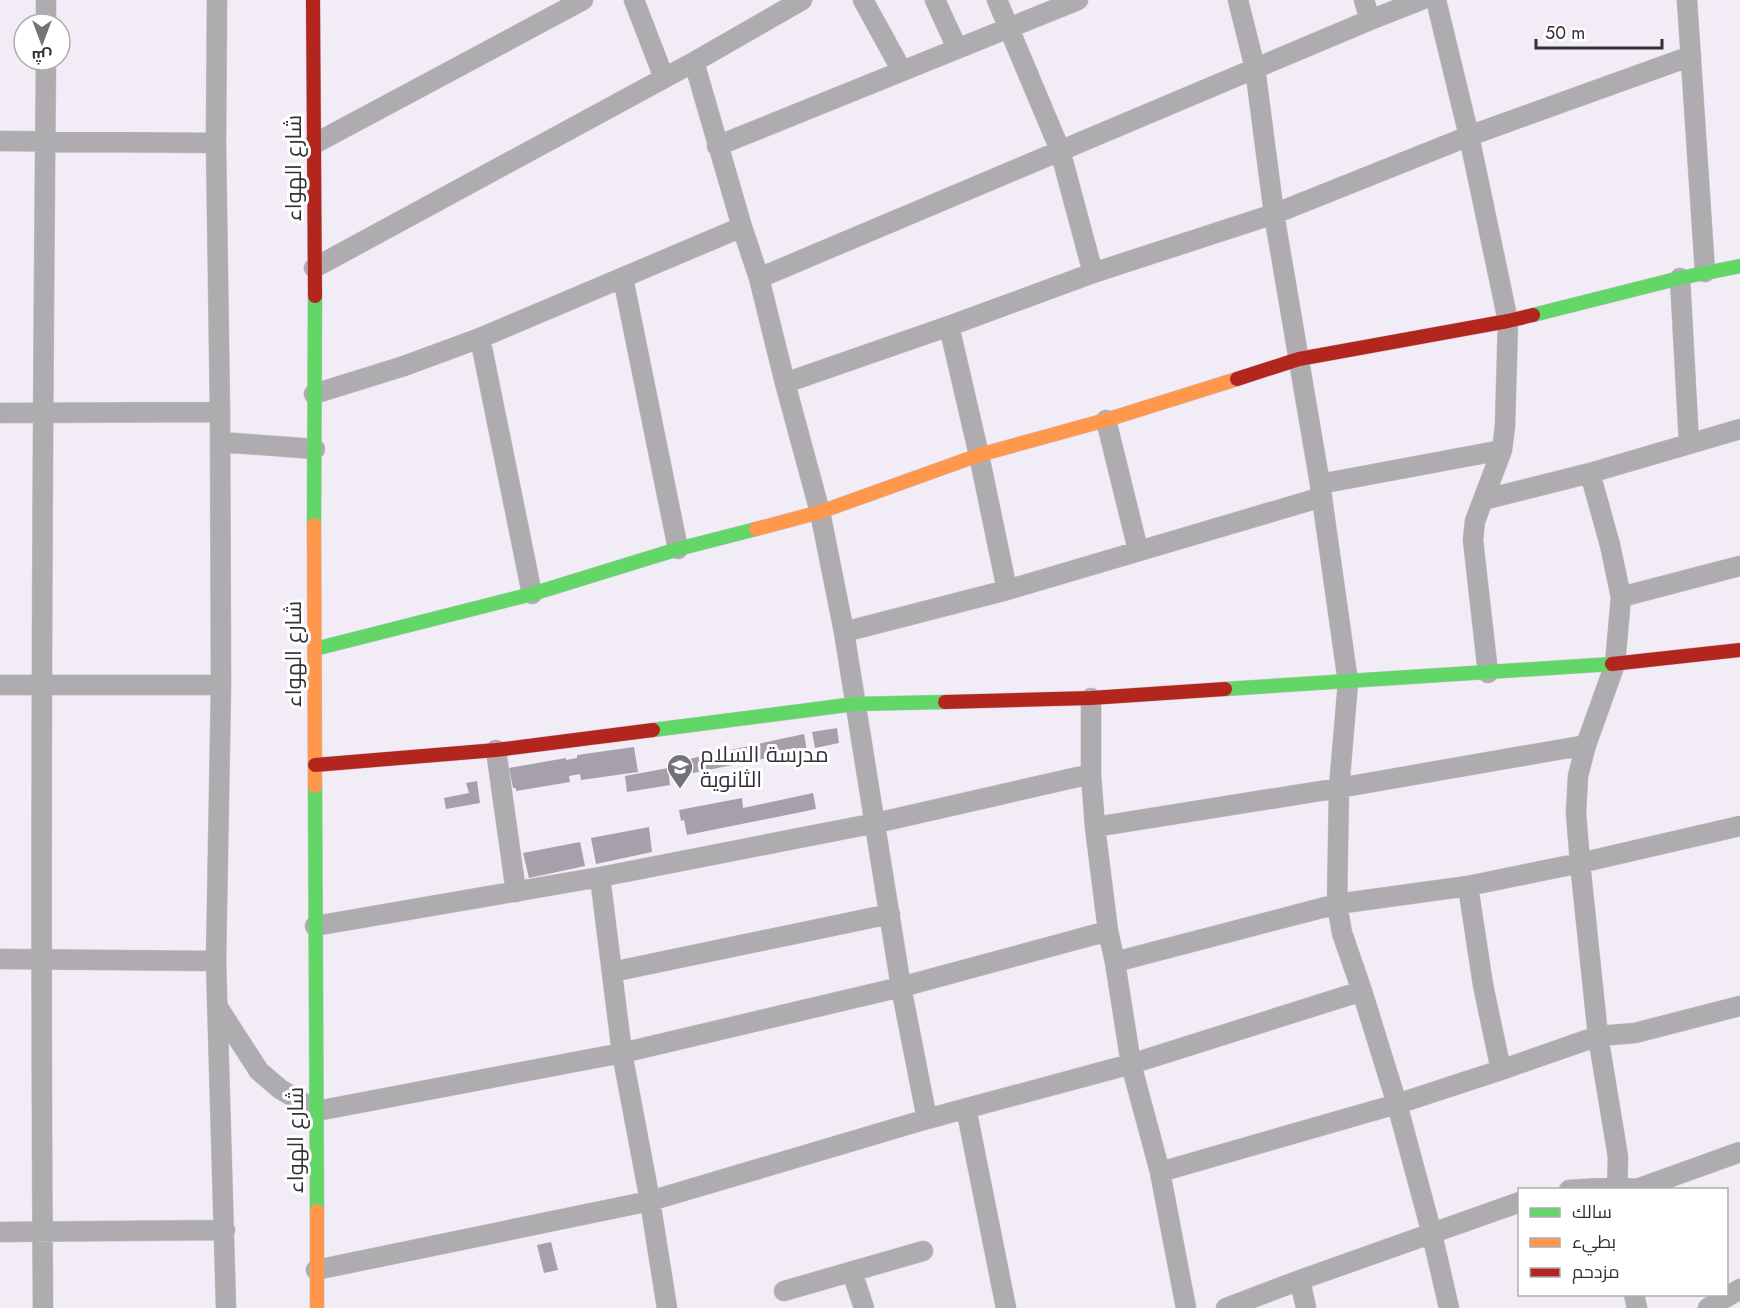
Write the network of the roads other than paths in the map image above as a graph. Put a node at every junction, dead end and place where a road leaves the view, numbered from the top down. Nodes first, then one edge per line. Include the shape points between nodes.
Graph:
1 (218, 0) edge
2 (313, 0) edge
3 (583, 0) edge
4 (634, 0) edge
5 (801, 0) edge
6 (863, 0) edge
7 (935, 0) edge
8 (997, 0) edge
9 (1078, 0) edge
10 (1238, 0) edge
11 (1364, 0) edge
12 (1421, 0) edge
13 (1436, 0) edge
14 (1687, 0) edge
15 (1370, 20) junction
16 (1009, 27) junction
17 (957, 48) junction
18 (1692, 56) junction
19 (694, 62) junction
20 (1255, 68) junction
21 (902, 70) junction
22 (46, 72) edge
23 (664, 78) junction
24 (1469, 136) junction
25 (45, 140) junction
26 (0, 141) edge
27 (216, 144) junction
28 (314, 144) junction
29 (717, 146) junction
30 (1060, 150) junction
31 (1274, 214) junction
32 (742, 227) junction
33 (1740, 266) edge
34 (314, 268) junction
35 (1705, 272) junction
36 (1093, 273) junction
37 (623, 278) junction
38 (759, 278) junction
39 (1680, 278) junction
40 (1508, 321) junction
41 (949, 326) junction
42 (480, 338) junction
43 (1299, 359) junction
44 (785, 383) junction
45 (314, 394) junction
46 (44, 412) junction
47 (220, 412) junction
48 (0, 413) edge
49 (1106, 420) junction
50 (1740, 429) edge
51 (220, 442) junction
52 (1689, 443) junction
53 (315, 449) junction
54 (1502, 450) junction
55 (979, 455) junction
56 (1590, 473) junction
57 (1321, 490) junction
58 (1483, 500) junction
59 (820, 512) junction
60 (678, 549) junction
61 (1138, 550) junction
62 (1740, 566) edge
63 (1007, 590) junction
64 (532, 594) junction
65 (1621, 597) junction
66 (844, 632) junction
67 (315, 650) junction
68 (1740, 650) edge
69 (1615, 664) junction
70 (1488, 673) junction
71 (1348, 682) junction
72 (42, 684) junction
73 (0, 685) edge
74 (221, 685) junction
75 (1091, 698) junction
76 (855, 704) junction
77 (1586, 744) junction
78 (496, 750) junction
79 (315, 765) junction
80 (1091, 774) junction
81 (1339, 788) junction
82 (876, 823) junction
83 (1740, 826) edge
84 (1095, 827) junction
85 (1580, 863) junction
86 (600, 877) junction
87 (1468, 886) junction
88 (516, 892) junction
89 (1337, 904) junction
90 (890, 914) junction
91 (315, 926) junction
92 (1108, 931) junction
93 (42, 958) junction
94 (0, 959) edge
95 (216, 961) junction
96 (1115, 962) junction
97 (612, 972) junction
98 (901, 987) junction
99 (1362, 991) junction
100 (218, 1006) junction
101 (1740, 1006) edge
102 (1598, 1036) junction
103 (622, 1053) junction
104 (1131, 1064) junction
105 (1501, 1070) junction
106 (1397, 1104) junction
107 (966, 1108) junction
108 (317, 1111) junction
109 (927, 1119) junction
110 (1740, 1152) edge
111 (1160, 1172) junction
112 (1617, 1188) edge
113 (1640, 1188) edge
114 (650, 1201) junction
115 (1518, 1203) edge
116 (225, 1230) junction
117 (0, 1232) edge
118 (43, 1232) junction
119 (1432, 1234) junction
120 (923, 1251) dead end
121 (316, 1270) junction
122 (852, 1272) junction
123 (1300, 1280) junction
124 (1740, 1290) edge
125 (784, 1291) dead end
126 (44, 1308) edge
127 (226, 1308) edge
128 (317, 1308) edge
129 (668, 1308) edge
130 (864, 1308) edge
131 (1006, 1308) edge
132 (1186, 1308) edge
133 (1226, 1308) edge
134 (1306, 1308) edge
135 (1449, 1308) edge
136 (1708, 1308) edge

1 - 27 street
2 - 28 street, شارع الهواء
3 - 28 street
4 - 23 street
5 - 19 street
6 - 21 street
7 - 17 street
8 - 16 street
9 - 16 street
10 - 20 street
11 - 15 street
12 - 15 street
13 - 24 street
14 - 18 street
15 - 20 street
16 - 17 street
16 - 30 street
17 - 21 street
18 - 24 street
18 - 35 street
19 - 23 street
19 - 29 street
20 - 30 street
20 - 31 street
21 - 29 street
22 - 25 street
23 - 34 street
24 - 31 street
24 - 40 street
25 - 26 street
25 - 27 street
25 - 46 street
27 - 47 street
28 - 34 street, شارع الهواء
29 - 32 street
30 - 36 street
30 - 38 street
31 - 36 street
31 - 43 street
32 - 37 street
32 - 38 street
33 - 35 street
34 - 45 street, شارع الهواء
35 - 39 street
36 - 41 street
37 - 42 street
37 - 60 street
38 - 44 street
39 - 40 street
39 - 52 street
40 - 43 street
40 - 54 street
41 - 44 street
41 - 55 street
42 - 45 street
42 - 64 street
43 - 49 street
43 - 57 street
44 - 59 street
45 - 53 street, شارع الهواء
46 - 47 street
46 - 48 street
46 - 72 street
47 - 51 street
49 - 55 street
49 - 61 street
50 - 52 street
51 - 53 street
51 - 74 street
52 - 56 street
53 - 67 street, شارع الهواء
54 - 57 street
54 - 58 street
55 - 59 street
55 - 63 street
56 - 58 street
56 - 65 street
57 - 61 street
57 - 71 street
58 - 70 street via 1473,540
59 - 60 street
59 - 66 street
60 - 64 street
61 - 63 street
62 - 65 street
63 - 66 street
64 - 67 street
65 - 69 street
66 - 76 street
67 - 79 street, شارع الهواء
68 - 69 street
69 - 70 street
69 - 77 street
70 - 71 street
71 - 75 street
71 - 81 street
72 - 73 street
72 - 74 street
72 - 93 street
74 - 95 street
75 - 76 street
75 - 80 street
76 - 78 street
76 - 82 street
77 - 81 street
77 - 85 street via 1576,796
78 - 79 street
78 - 88 street
79 - 91 street, شارع الهواء
80 - 82 street
80 - 84 street
81 - 84 street
81 - 89 street
82 - 86 street
82 - 90 street
83 - 85 street
84 - 92 street
85 - 87 street
85 - 102 street
86 - 88 street
86 - 97 street
87 - 89 street
87 - 105 street
88 - 91 street
89 - 96 street
89 - 99 street via 1342,933
90 - 97 street
90 - 98 street
91 - 108 street, شارع الهواء
92 - 96 street
92 - 98 street
93 - 94 street
93 - 95 street
93 - 118 street
95 - 100 street
96 - 104 street
97 - 103 street
98 - 103 street
98 - 109 street
99 - 104 street
99 - 106 street
100 - 108 street via 259,1071
100 - 116 street
101 - 102 street via 1635,1033
102 - 105 street
102 - 112 street via 1617,1150
103 - 108 street
103 - 114 street
104 - 107 street
104 - 111 street
105 - 106 street
106 - 111 street
106 - 119 street
107 - 109 street
107 - 131 street
108 - 121 street, شارع الهواء
109 - 114 street
110 - 113 street
111 - 132 street
114 - 121 street
114 - 129 street
115 - 119 street
116 - 118 street
116 - 127 street
117 - 118 street
118 - 126 street
119 - 123 street
119 - 135 street
120 - 122 street
121 - 128 street, شارع الهواء
122 - 125 street
122 - 130 street
123 - 133 street
123 - 134 street
124 - 136 street

